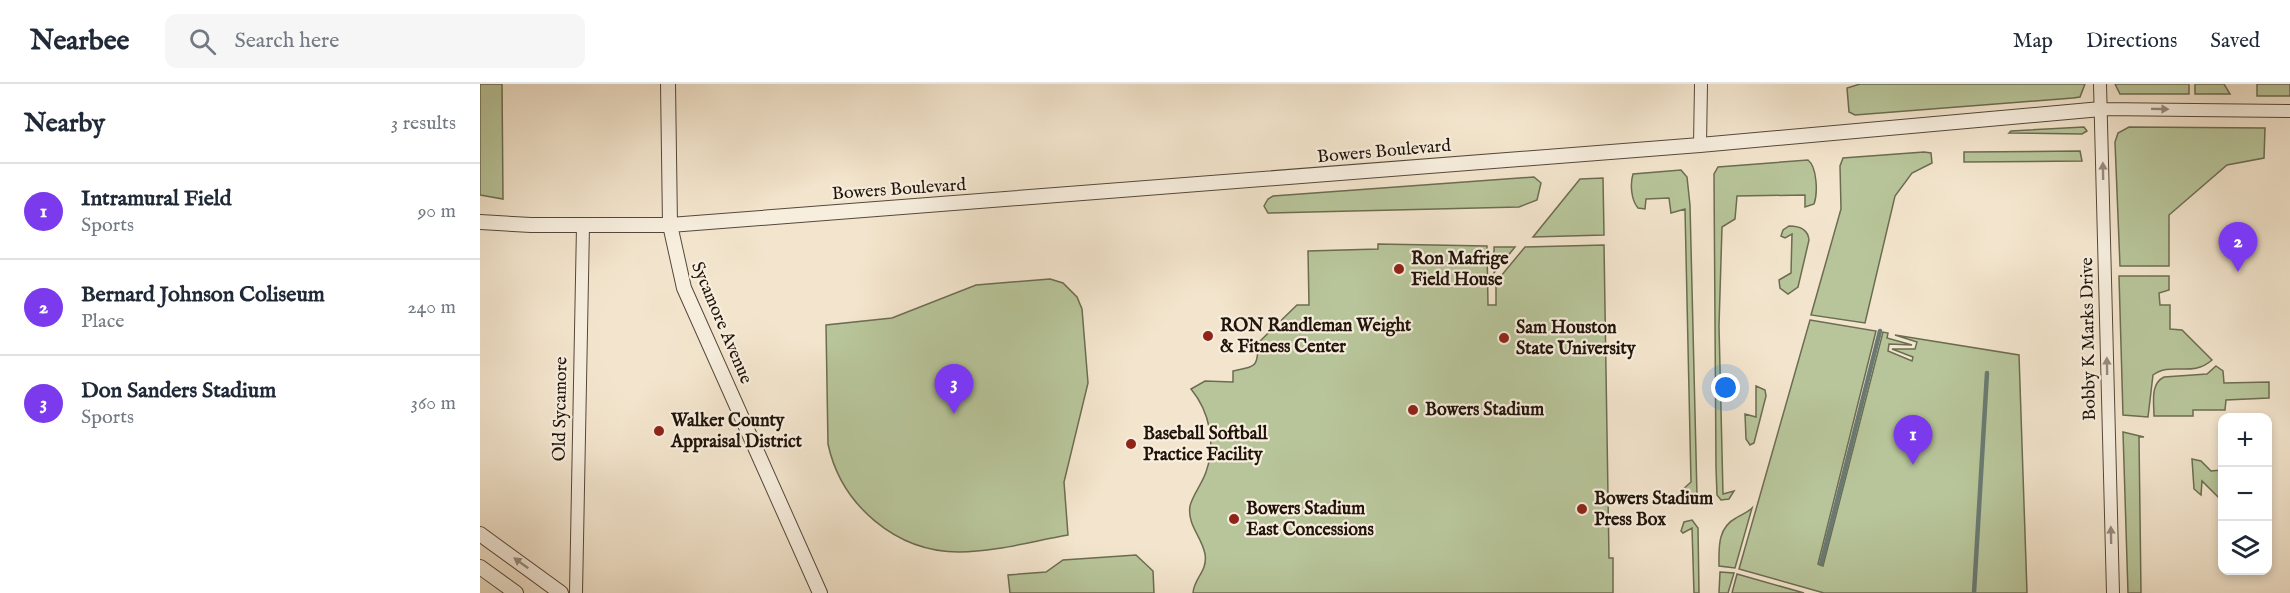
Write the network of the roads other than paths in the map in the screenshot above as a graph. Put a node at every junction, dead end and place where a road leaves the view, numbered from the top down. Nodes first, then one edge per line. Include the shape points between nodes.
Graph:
1 (668, 84) edge
2 (1701, 84) edge
3 (2100, 84) edge
4 (2101, 109) junction
5 (2290, 111) edge
6 (1700, 145) junction
7 (480, 222) edge
8 (583, 225) junction
9 (670, 225) junction
10 (480, 534) edge
11 (480, 567) edge
12 (516, 593) edge
13 (561, 593) edge
14 (576, 593) edge
15 (820, 593) edge
16 (2113, 593) edge

1 - 9 street, Sycamore Avenue
2 - 6 street
3 - 4 street, Bobby K Marks Drive
4 -> 5 street, Bowers Boulevard
4 - 6 street, Bowers Boulevard
16 -> 4 street, Bobby K Marks Drive
6 - 9 street, Bowers Boulevard
7 - 8 street, Bowers Boulevard
8 - 9 street, Bowers Boulevard
8 - 14 street, Old Sycamore
9 - 15 street, Sycamore Avenue via 684,288
13 -> 10 street
11 - 12 street

